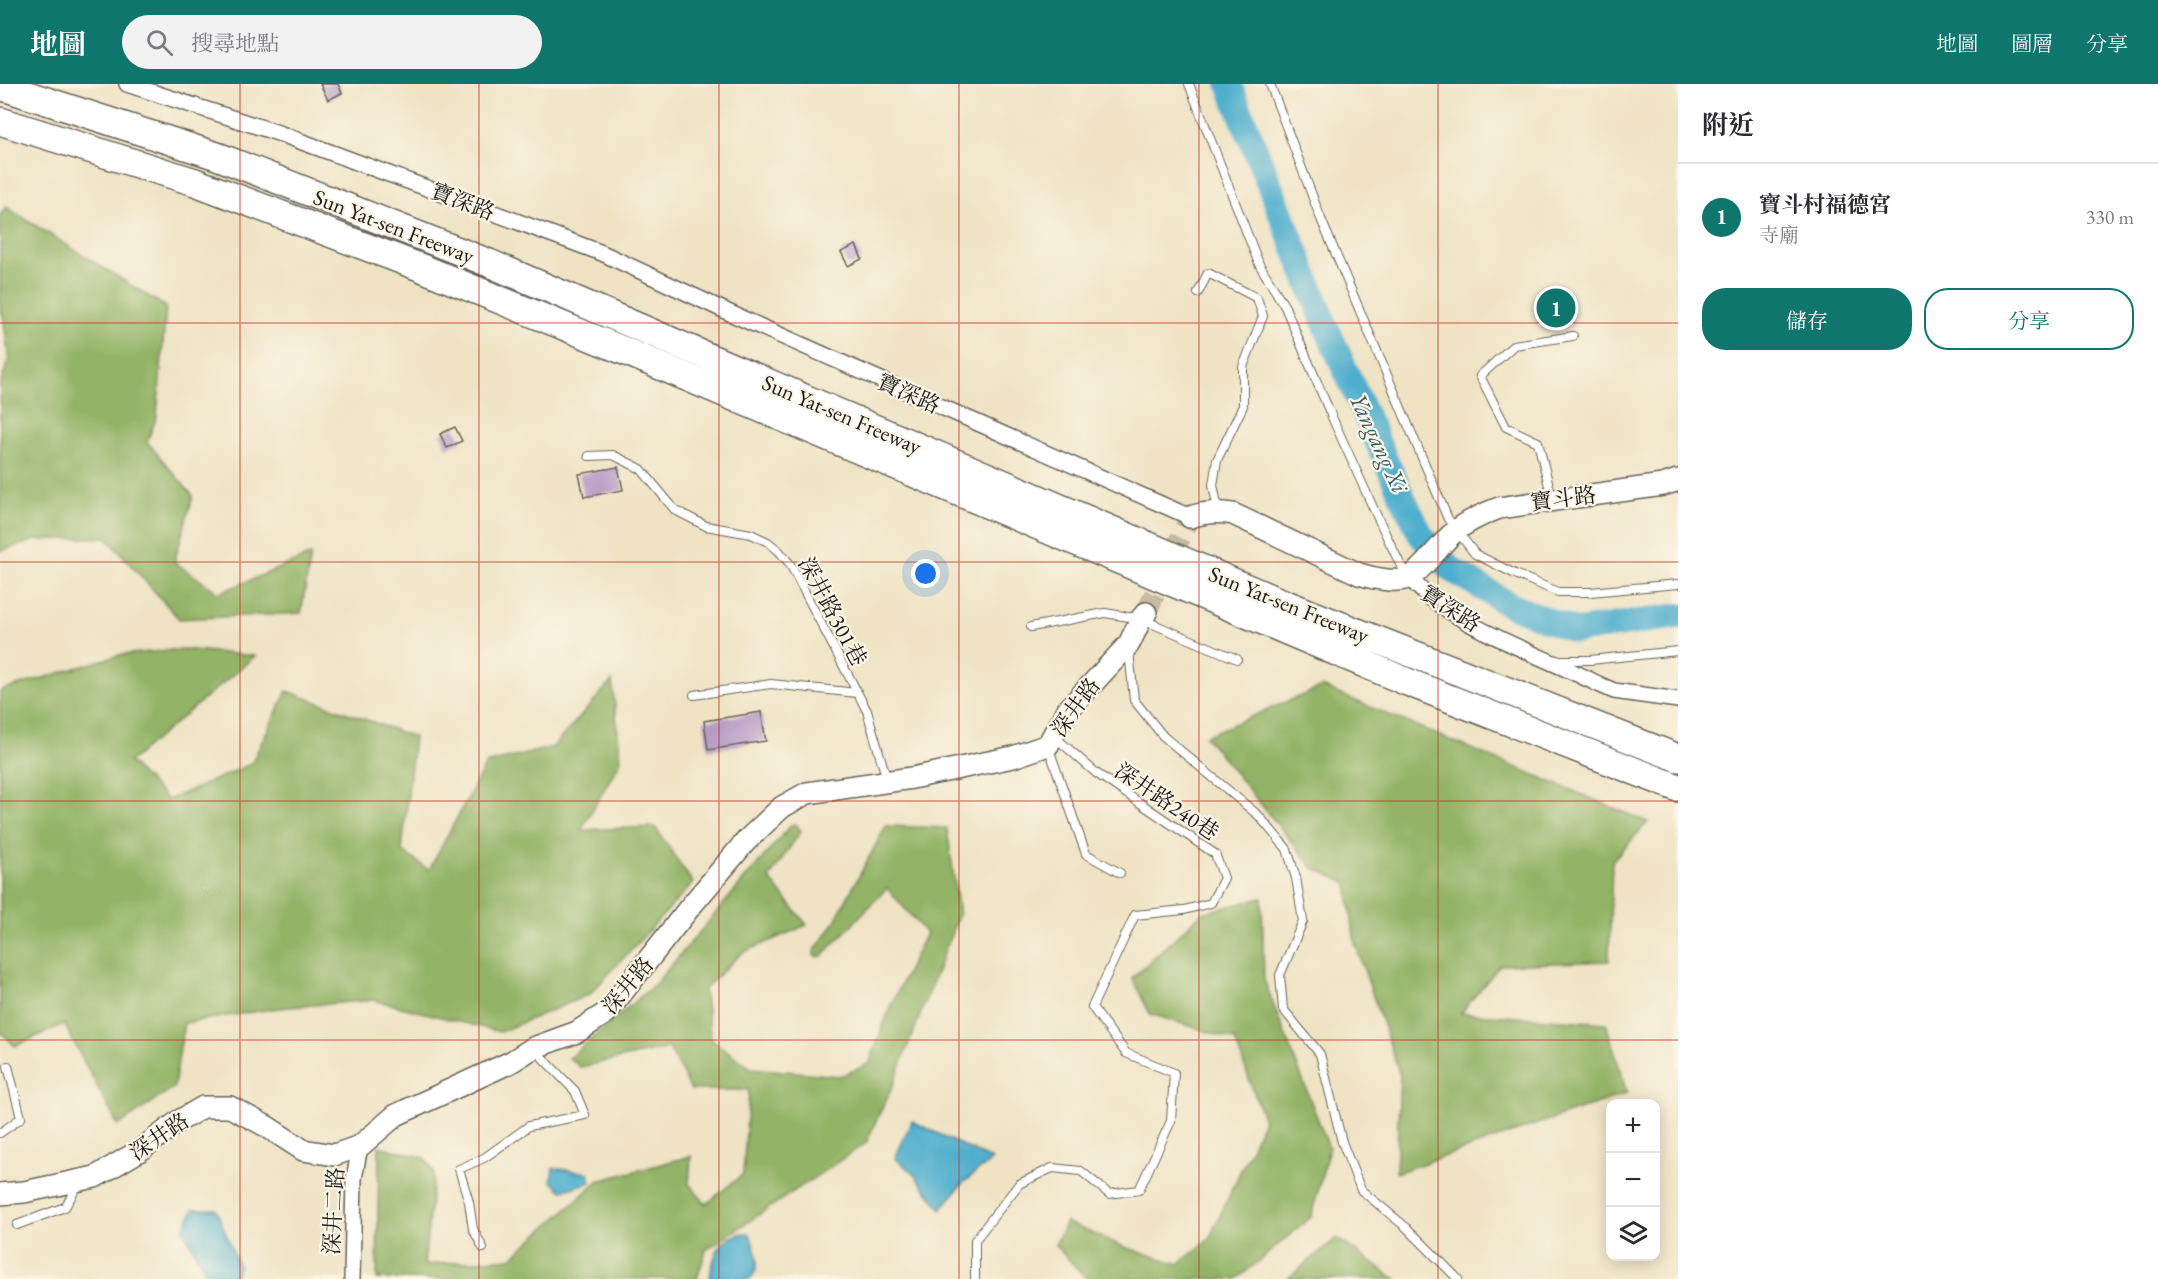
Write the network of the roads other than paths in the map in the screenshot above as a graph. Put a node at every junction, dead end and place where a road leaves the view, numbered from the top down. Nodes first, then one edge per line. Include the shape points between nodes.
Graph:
1 (127, 84) edge
2 (1189, 84) edge
3 (1270, 84) edge
4 (0, 86) edge
5 (0, 121) edge
6 (1198, 293) dead end
7 (1573, 336) dead end
8 (589, 456) dead end
9 (1678, 480) edge
10 (1552, 499) junction
11 (1218, 511) junction
12 (1190, 517) joint
13 (1455, 532) junction
14 (1410, 578) junction
15 (1678, 584) edge
16 (1144, 616) junction
17 (1031, 627) dead end
18 (1128, 644) junction
19 (1678, 651) edge
20 (1237, 659) dead end
21 (1547, 660) junction
22 (857, 693) junction
23 (694, 695) dead end
24 (1678, 700) edge
25 (1051, 741) junction
26 (1678, 758) edge
27 (888, 781) junction
28 (1678, 789) edge
29 (1120, 873) dead end
30 (533, 1048) junction
31 (8, 1066) dead end
32 (0, 1133) edge
33 (360, 1146) junction
34 (81, 1180) junction
35 (0, 1194) edge
36 (17, 1225) dead end
37 (483, 1248) dead end
38 (351, 1279) edge
39 (975, 1279) edge
40 (1458, 1279) edge

1 - 12 street, 寶深路 via 301,141 602,253
2 - 14 lane via 1258,264 1285,307 1376,514
3 - 13 lane via 1363,321
4 - 26 highway, Sun Yat-sen Freeway via 217,156 489,263 1268,597
5 - 28 highway, Sun Yat-sen Freeway via 195,182 422,268 1394,677
6 - 11 lane via 1208,273 1257,298 1263,316 1243,367 1243,406 1217,460 1213,485
7 - 10 lane via 1514,345 1480,376 1506,427 1538,441
8 - 22 lane, 深井路301巷 via 613,455 640,469 675,510 706,526 752,534 779,551 790,564
9 - 10 street, 寶斗路
10 - 13 street, 寶斗路 via 1499,508
11 - 12 street, 寶深路
11 - 14 street, 寶深路 via 1233,514 1368,577
13 - 14 street, 寶斗路
13 - 15 lane via 1475,554 1558,592
14 - 21 street, 寶深路 via 1433,600
16 - 17 lane via 1105,613
16 - 18 street, 深井路
16 - 20 lane
18 - 25 street, 深井路 via 1065,713
18 - 40 lane via 1134,700 1163,736 1259,816 1287,849 1303,921 1280,975 1283,1009 1320,1054 1342,1142 1360,1190 1407,1228
19 - 21 lane
21 - 24 street, 寶深路 via 1614,691
22 - 23 lane, 深井路301巷 via 771,684
22 - 27 lane, 深井路301巷 via 867,711
25 - 27 street, 深井路 via 1013,757
25 - 29 lane via 1086,854
25 - 39 lane, 深井路240巷 via 1215,854 1224,878 1211,903 1135,915 1092,1007 1126,1053 1174,1073 1171,1121 1139,1190 1109,1194 1081,1171 1052,1168 1019,1184 975,1240
27 - 30 street, 深井路 via 807,793 782,807 739,850 606,1013 577,1032
30 - 33 street, 深井路 via 396,1115
30 - 37 lane via 576,1090 585,1115 530,1126 484,1158 459,1169 473,1229
31 - 32 lane via 21,1118
33 - 34 street, 深井路 via 334,1155 303,1150 230,1107 203,1107 139,1151 95,1177
33 - 38 street, 深井二路 via 354,1179
34 - 35 street, 深井路
34 - 36 lane via 65,1207

